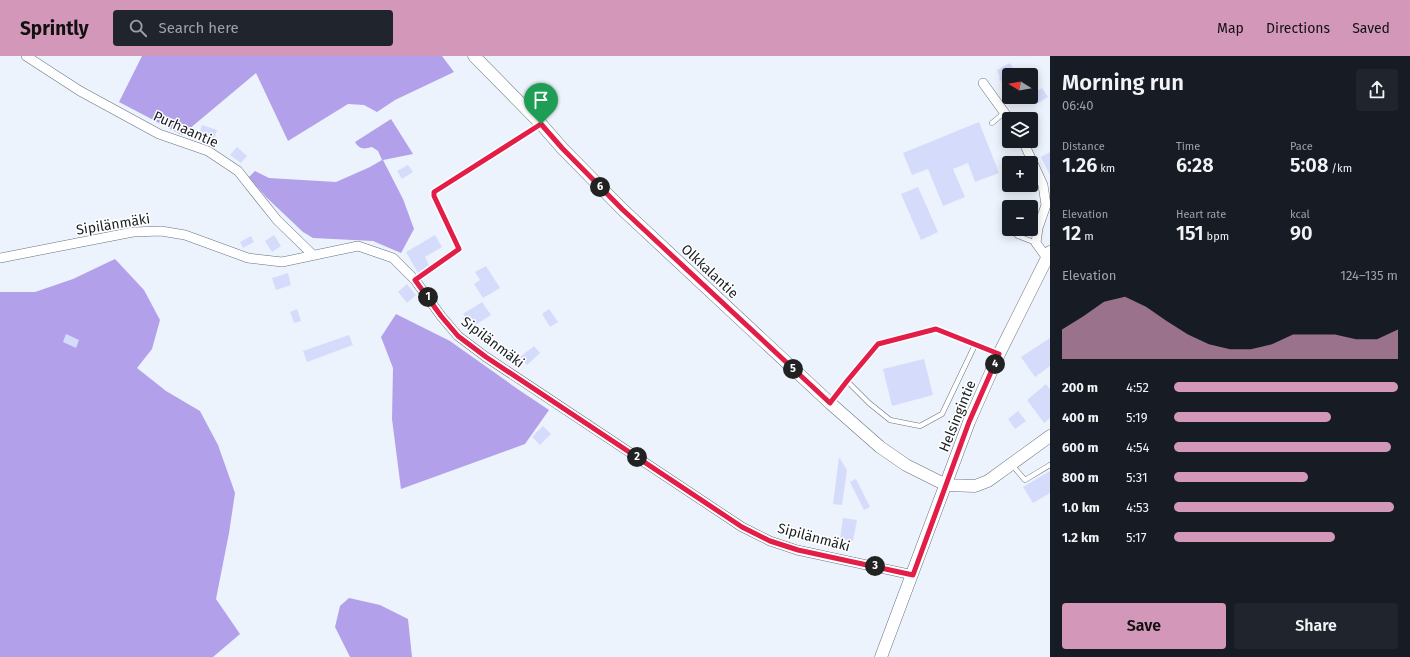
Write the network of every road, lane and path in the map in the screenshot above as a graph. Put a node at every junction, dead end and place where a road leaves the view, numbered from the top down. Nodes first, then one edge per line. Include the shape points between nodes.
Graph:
1 (26, 56) edge
2 (474, 56) edge
3 (983, 83) dead end
4 (1004, 112) edge
5 (1002, 118) edge
6 (992, 123) dead end
7 (541, 124) junction
8 (1026, 148) edge
9 (1018, 236) edge
10 (1036, 243) junction
11 (313, 255) junction
12 (1048, 255) edge
13 (0, 258) edge
14 (415, 280) junction
15 (975, 345) junction
16 (999, 354) junction
17 (847, 381) junction
18 (830, 403) junction
19 (1050, 436) edge
20 (1012, 465) junction
21 (1050, 465) edge
22 (946, 485) junction
23 (913, 575) junction
24 (881, 657) edge

1 - 11 street, Purhaantie via 86,94 159,134 208,151 238,171 277,220
2 - 7 street, Olkkalantie
3 - 4 street
5 - 6 lane
7 - 14 lane via 434,192 459,249
7 - 18 street, Olkkalantie via 622,209
8 - 10 street via 1043,185 1046,205
9 - 10 lane
10 - 12 street
11 - 13 street, Sipilänmäki via 282,262 248,258 185,235 161,231 133,232
11 - 14 street, Sipilänmäki via 358,246 394,258
12 - 16 street, Helsingintie
14 - 23 street, Sipilänmäki via 458,336 742,527 770,541 798,550
15 - 16 lane
15 - 17 lane via 936,329 878,344
15 - 17 lane via 942,414 920,426 890,420
16 - 22 street, Helsingintie via 969,422
17 - 18 lane
18 - 22 street, Olkkalantie via 880,448 906,465
19 - 20 street
20 - 21 lane via 1025,480
20 - 22 street via 988,481 975,486
22 - 23 street, Helsingintie
23 - 24 street, Helsingintie

